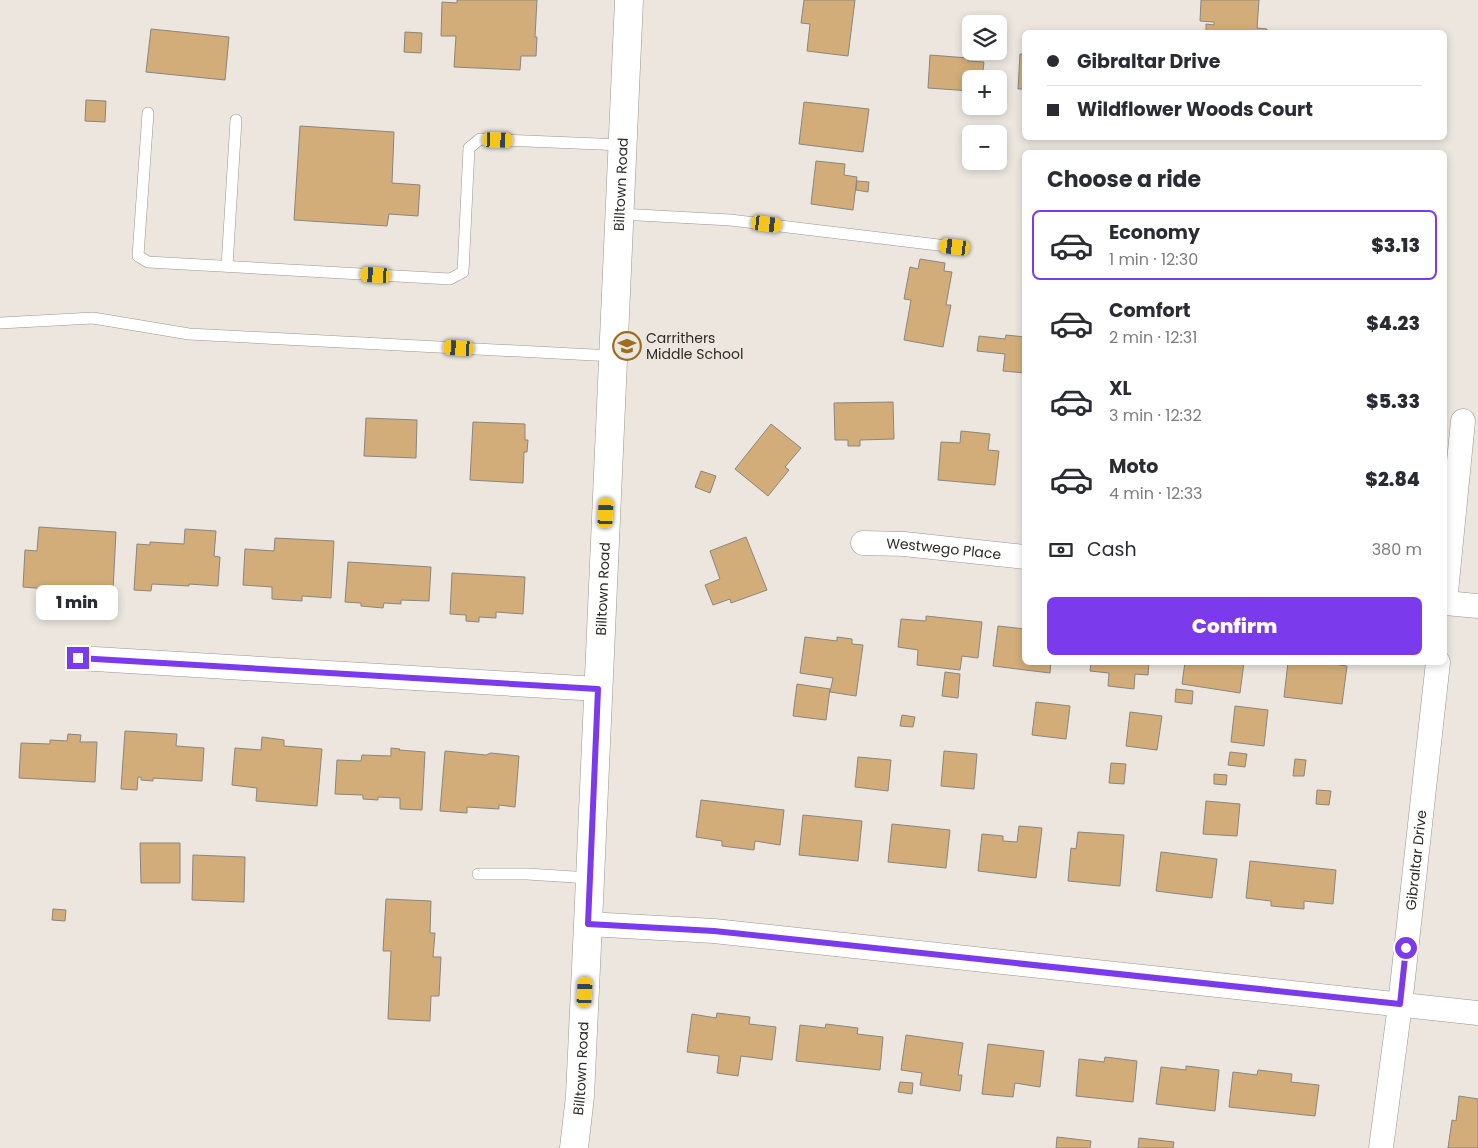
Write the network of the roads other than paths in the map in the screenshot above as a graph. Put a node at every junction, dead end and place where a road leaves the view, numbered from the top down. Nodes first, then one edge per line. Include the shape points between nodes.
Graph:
1 (629, 0) edge
2 (148, 113) dead end
3 (236, 120) dead end
4 (622, 145) junction
5 (620, 214) junction
6 (955, 247) dead end
7 (227, 266) junction
8 (0, 323) edge
9 (613, 356) junction
10 (1462, 421) dead end
11 (863, 543) dead end
12 (1022, 557) edge
13 (1447, 581) edge
14 (1447, 602) edge
15 (1478, 606) edge
16 (78, 658) dead end
17 (1438, 665) edge
18 (598, 689) junction
19 (478, 874) dead end
20 (590, 878) junction
21 (588, 924) junction
22 (1400, 1004) junction
23 (1478, 1013) edge
24 (574, 1148) edge
25 (1381, 1148) edge

1 - 4 main road, Billtown Road
2 - 7 lane via 138,256 148,262
3 - 7 lane
4 - 5 main road, Billtown Road
4 - 7 lane via 480,139 468,148 463,272 450,279
5 - 6 lane via 730,220
5 - 9 main road, Billtown Road
8 - 9 lane via 93,318 189,334
9 - 18 main road, Billtown Road
10 - 13 street
11 - 12 street, Westwego Place via 904,544
14 - 15 street
16 - 18 street
17 - 22 street, Gibraltar Drive
18 - 20 main road, Billtown Road
19 - 20 lane
20 - 21 main road, Billtown Road
21 - 22 street via 714,931
21 - 24 main road, Billtown Road via 580,1096
22 - 23 street
22 - 25 street, Gibraltar Drive

